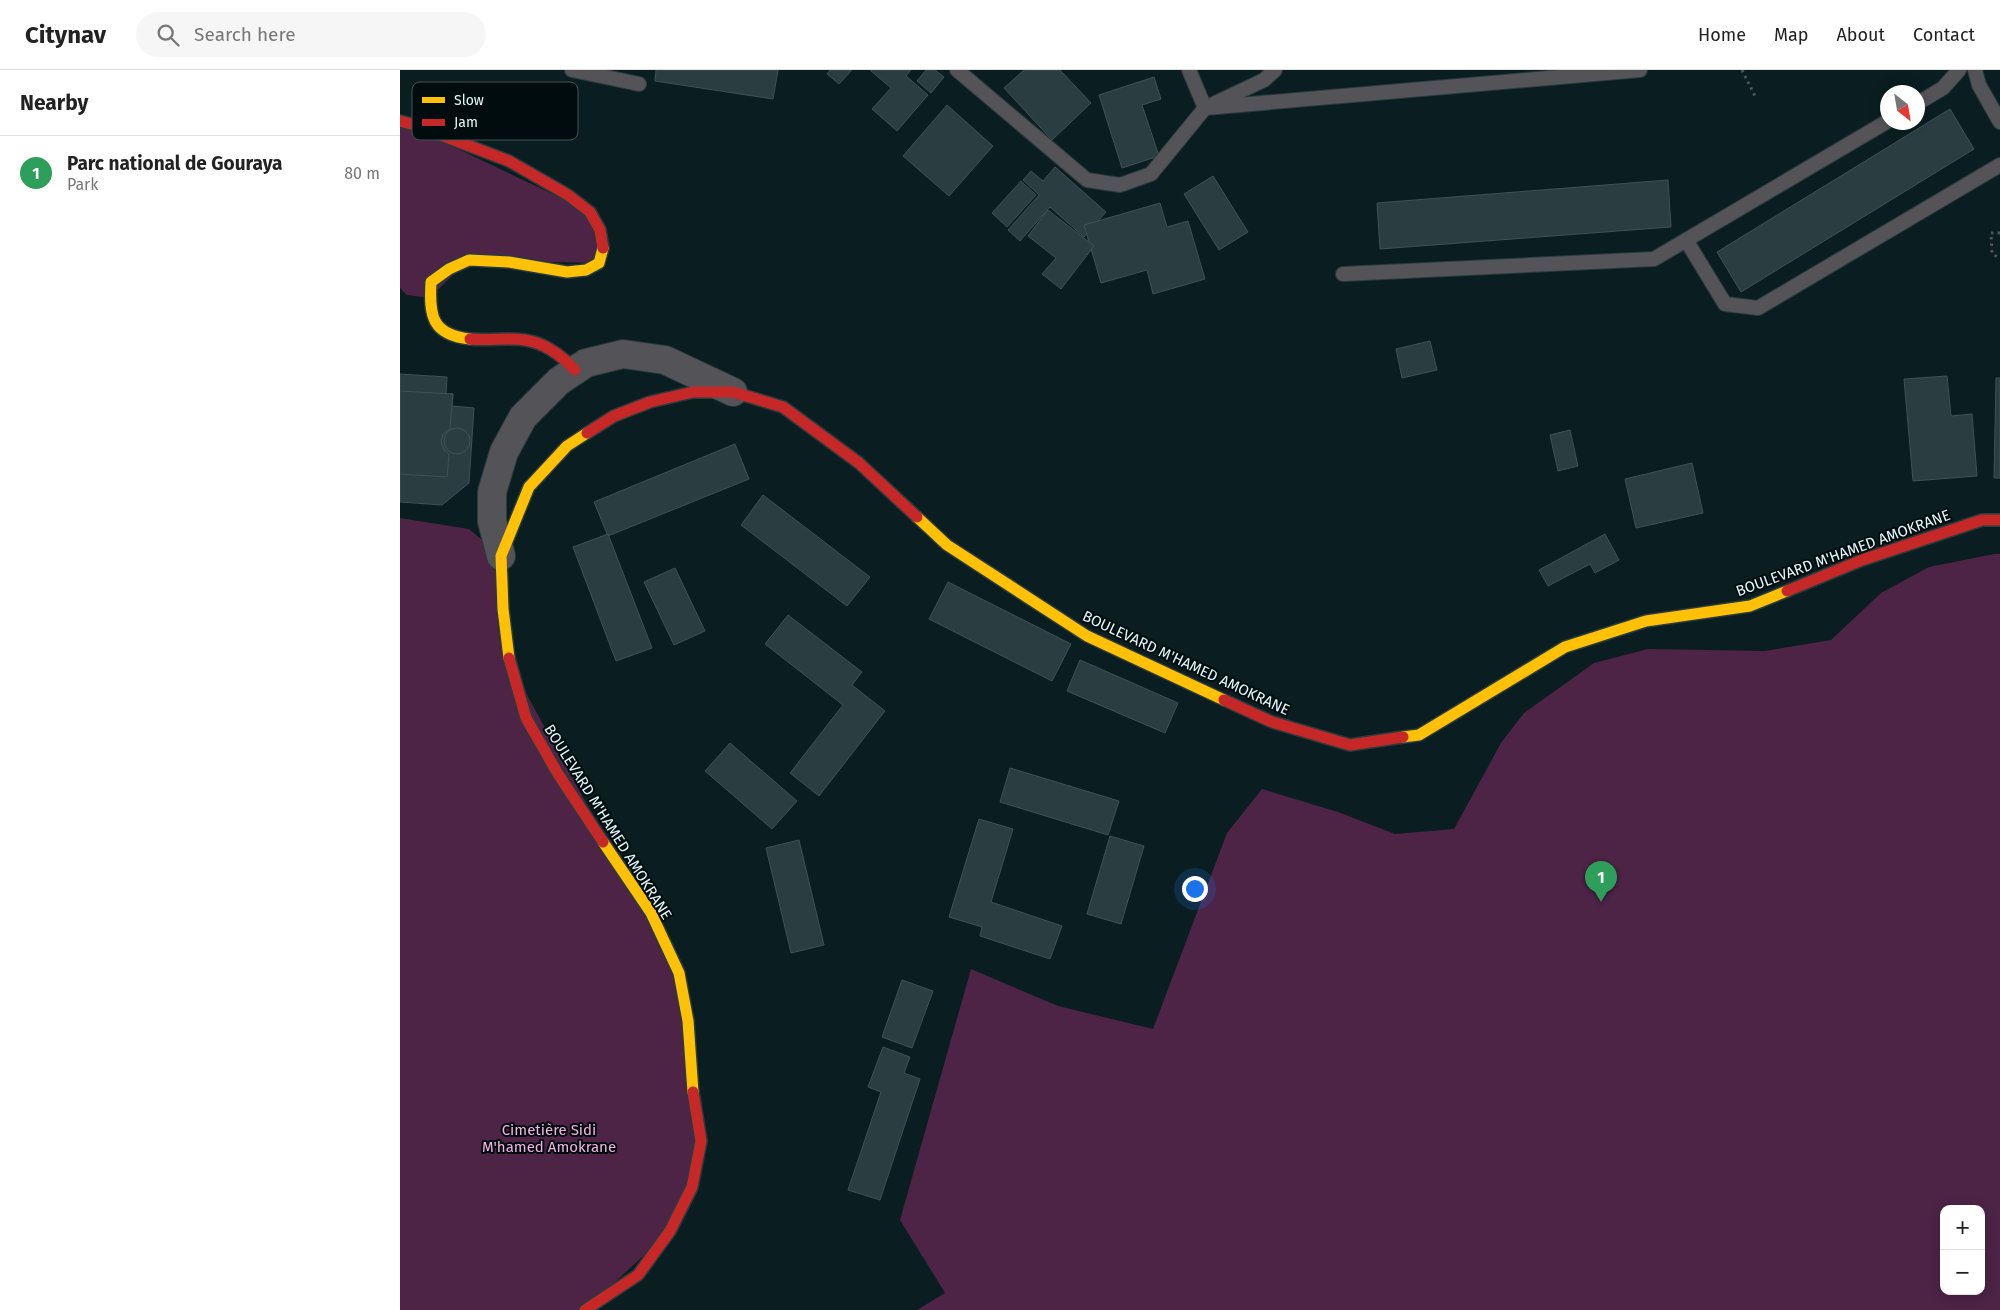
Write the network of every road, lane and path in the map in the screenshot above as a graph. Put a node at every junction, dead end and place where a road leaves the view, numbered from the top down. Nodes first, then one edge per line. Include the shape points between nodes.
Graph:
1 (572, 70) edge
2 (957, 70) edge
3 (1189, 70) edge
4 (1276, 70) edge
5 (1640, 70) edge
6 (1742, 70) edge
7 (1959, 70) edge
8 (1975, 70) edge
9 (639, 84) dead end
10 (1756, 98) dead end
11 (1925, 99) edge
12 (1204, 108) junction
13 (2000, 122) edge
14 (1880, 126) edge
15 (454, 140) edge
16 (2000, 165) edge
17 (2000, 233) edge
18 (1686, 240) junction
19 (2000, 259) edge
20 (1343, 274) dead end
21 (575, 370) junction
22 (733, 392) junction
23 (2000, 520) edge
24 (501, 556) junction
25 (585, 1310) edge

1 - 9 lane
2 - 12 lane via 1087,180 1120,185 1151,174
3 - 12 lane
4 - 12 lane via 1264,80
5 - 12 lane
6 - 10 path
7 - 11 lane via 1943,88
8 - 13 lane via 1978,85
14 - 18 lane
15 - 21 main road via 509,161 568,195 590,212 600,230 604,249 598,263 586,270 567,272 509,262 468,260 431,282 429,298 433,321 444,334 461,339 526,340 548,349
16 - 18 lane via 1758,308 1725,304
17 - 19 path via 1991,233 1992,253
18 - 20 lane via 1654,259
21 - 22 street via 586,363 624,354 665,360
21 - 24 street via 559,381 523,417 504,452 492,492 492,521
22 - 23 main road, BOULEVARD M'HAMED AMOKRANE via 783,407 859,463 947,545 1086,636 1272,722 1350,745 1420,735 1565,647 1646,621 1750,606 1862,560 1982,520
22 - 24 main road, BOULEVARD M'HAMED AMOKRANE via 693,392 650,402 614,416 567,446 529,488
24 - 25 main road, BOULEVARD M'HAMED AMOKRANE via 509,662 526,718 558,774 651,913 679,973 688,1021 693,1092 701,1141 692,1187 670,1231 638,1276

